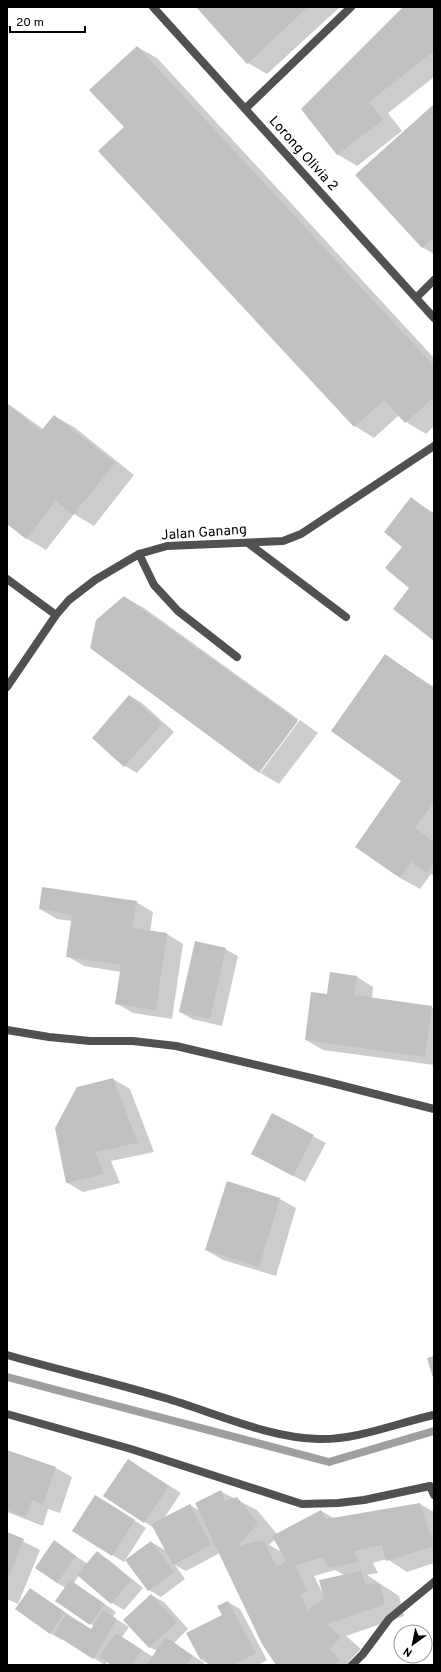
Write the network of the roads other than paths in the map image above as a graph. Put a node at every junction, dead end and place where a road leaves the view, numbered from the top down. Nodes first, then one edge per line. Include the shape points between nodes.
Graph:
1 (153, 7) edge
2 (351, 7) edge
3 (245, 109) junction
4 (434, 280) edge
5 (416, 298) junction
6 (434, 318) edge
7 (434, 446) edge
8 (248, 543) junction
9 (139, 554) junction
10 (7, 579) edge
11 (56, 615) junction
12 (346, 617) dead end
13 (237, 657) dead end
14 (7, 687) edge
15 (7, 1030) edge
16 (434, 1109) edge
17 (7, 1355) edge
18 (7, 1414) edge
19 (434, 1415) edge
20 (432, 1485) edge
21 (434, 1495) edge
22 (434, 1582) edge
23 (352, 1665) edge

1 - 3 street, Lorong Olivia 2
2 - 3 street
3 - 5 street, Lorong Olivia 2
4 - 5 street
5 - 6 street, Lorong Olivia 2
7 - 8 street, Jalan Ganang via 301,534 283,541
8 - 9 street, Jalan Ganang via 167,546
8 - 12 street
9 - 11 street, Jalan Ganang via 95,580
9 - 13 street via 154,585 178,611
10 - 11 street
11 - 14 street, Jalan Ganang
15 - 16 street via 49,1038 133,1041 176,1046 324,1080
17 - 19 street via 164,1397 297,1437 342,1437
18 - 20 street via 131,1449 302,1504 364,1500
20 - 21 street
22 - 23 street via 389,1619

